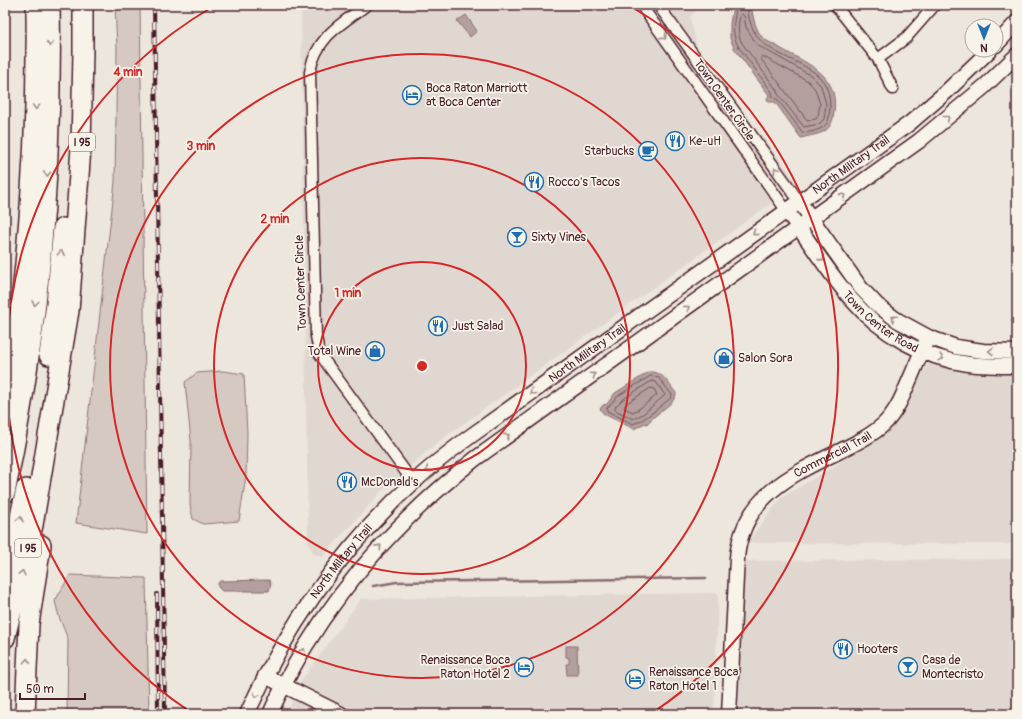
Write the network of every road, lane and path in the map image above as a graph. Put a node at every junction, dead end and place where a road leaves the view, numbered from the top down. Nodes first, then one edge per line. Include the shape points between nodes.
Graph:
1 (36, 5) edge
2 (50, 5) edge
3 (71, 5) edge
4 (83, 5) edge
5 (367, 5) edge
6 (641, 5) edge
7 (658, 5) edge
8 (835, 5) edge
9 (935, 5) edge
10 (1017, 22) edge
11 (1004, 36) edge
12 (1017, 55) edge
13 (982, 58) edge
14 (878, 59) junction
15 (893, 89) dead end
16 (798, 201) junction
17 (786, 210) junction
18 (812, 219) junction
19 (799, 228) junction
20 (19, 323) junction
21 (928, 337) junction
22 (922, 351) junction
23 (1017, 352) edge
24 (587, 354) junction
25 (1017, 366) edge
26 (5, 371) edge
27 (553, 378) junction
28 (563, 396) junction
29 (538, 413) junction
30 (5, 420) edge
31 (43, 458) junction
32 (413, 482) junction
33 (5, 492) edge
34 (5, 585) edge
35 (5, 638) edge
36 (265, 676) junction
37 (284, 685) junction
38 (25, 714) edge
39 (247, 714) edge
40 (270, 714) edge
41 (341, 714) edge
42 (729, 714) edge

1 -> 20 highway via 34,153
2 -> 33 highway via 49,128 40,255 25,382
34 -> 3 highway via 33,460 56,304 67,171
4 - 31 highway, I 95 via 81,148 72,278 69,311
5 - 32 street, Town Center Circle via 323,40 310,72 316,336 319,353
6 -> 17 street, Town Center Circle
16 -> 7 street, Town Center Circle
8 - 14 street
9 - 14 street via 906,38
10 - 11 main road
18 -> 12 main road, North Military Trail via 919,141 985,86
13 - 16 main road, North Military Trail via 910,123
14 - 15 street
16 - 17 main road, North Military Trail
16 - 18 main road, Town Center Road
17 - 19 main road, Town Center Road
17 -> 24 main road, North Military Trail
18 - 19 main road, North Military Trail
21 -> 18 main road, Town Center Road via 897,320 877,305 860,287
19 -> 22 main road, Town Center Road via 861,310 889,333
28 -> 19 main road, North Military Trail
20 - 26 highway
20 - 30 highway
21 - 22 main road, Commercial Trail
23 -> 21 main road, Town Center Road via 965,349
22 -> 25 main road, Town Center Road via 967,364
22 - 42 main road, Commercial Trail via 899,405 885,423 861,440 783,481 770,492 748,520 738,546
24 - 27 main road, North Military Trail
24 - 28 main road
27 - 29 main road
27 -> 32 main road, North Military Trail via 468,438
28 - 29 main road, North Military Trail
37 -> 29 main road, North Military Trail via 330,608 391,534 475,459
35 -> 31 highway, I 95 via 31,532
38 -> 31 highway via 29,624 46,514
32 - 36 main road, North Military Trail via 373,522 332,570 303,611
36 - 37 main road
36 -> 39 main road, North Military Trail
37 - 40 main road, North Military Trail
37 - 41 main road

